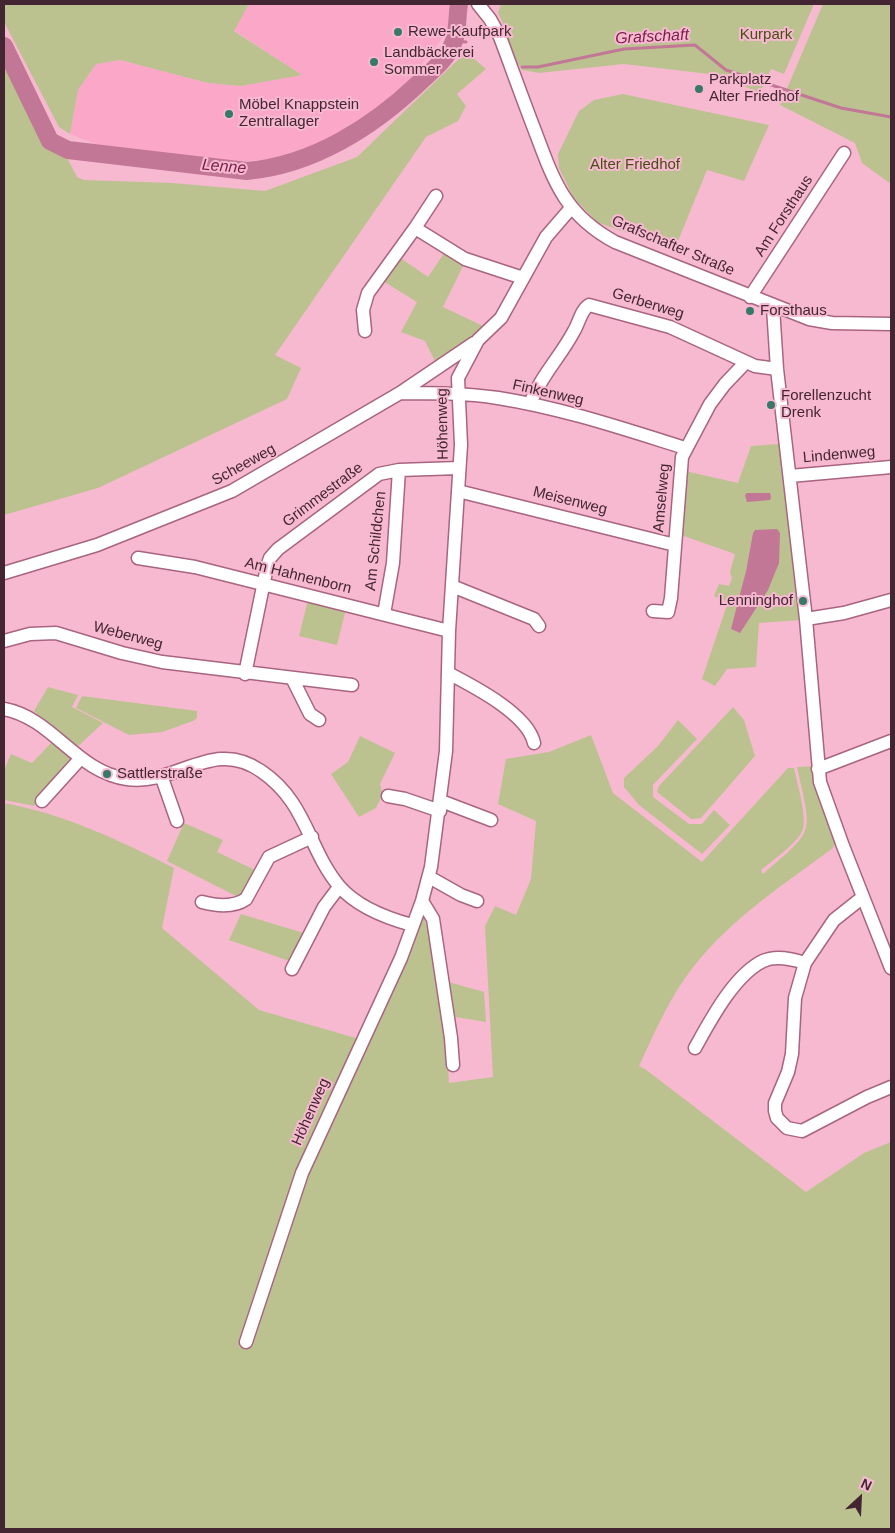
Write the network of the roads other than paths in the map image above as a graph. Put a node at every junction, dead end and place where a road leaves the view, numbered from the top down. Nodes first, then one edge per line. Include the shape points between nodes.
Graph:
1 (483, 6) edge
2 (844, 153) dead end
3 (436, 196) dead end
4 (571, 208) junction
5 (415, 228) junction
6 (523, 278) junction
7 (750, 297) junction
8 (773, 306) junction
9 (891, 324) edge
10 (365, 331) dead end
11 (478, 340) junction
12 (746, 362) junction
13 (777, 369) junction
14 (400, 393) junction
15 (458, 393) junction
16 (530, 404) junction
17 (685, 448) junction
18 (891, 467) edge
19 (460, 468) junction
20 (399, 470) junction
21 (790, 476) junction
22 (458, 491) junction
23 (674, 545) junction
24 (138, 558) dead end
25 (4, 573) edge
26 (264, 584) junction
27 (452, 586) junction
28 (891, 600) edge
29 (653, 611) dead end
30 (384, 614) junction
31 (806, 619) junction
32 (539, 626) dead end
33 (449, 631) junction
34 (4, 641) edge
35 (448, 673) junction
36 (245, 674) junction
37 (292, 678) junction
38 (352, 685) dead end
39 (4, 709) edge
40 (319, 720) dead end
41 (891, 741) edge
42 (534, 743) dead end
43 (80, 759) junction
44 (818, 769) junction
45 (162, 778) junction
46 (388, 796) dead end
47 (42, 801) dead end
48 (440, 806) junction
49 (491, 820) dead end
50 (177, 821) dead end
51 (312, 837) junction
52 (429, 877) junction
53 (340, 887) junction
54 (863, 898) junction
55 (422, 901) junction
56 (202, 902) dead end
57 (477, 902) dead end
58 (412, 925) junction
59 (805, 963) junction
60 (891, 968) edge
61 (292, 969) dead end
62 (695, 1048) dead end
63 (453, 1065) dead end
64 (891, 1087) edge
65 (246, 1342) dead end

1 - 4 street, Grafschafter Straße via 509,59 549,171
2 - 7 street, Am Forsthaus
3 - 5 street
4 - 6 street, Höhenweg via 552,229
4 - 7 street, Grafschafter Straße via 588,225 615,242
5 - 6 street via 465,259
5 - 10 street via 368,293 363,310
6 - 11 street, Höhenweg via 501,318
7 - 8 street, Grafschafter Straße
8 - 9 street, Grafschafter Straße via 820,322
8 - 13 street
11 - 14 street, Scheeweg
11 - 15 street, Höhenweg via 460,372
12 - 13 street, Gerberweg
12 - 16 street, Gerberweg via 670,327 590,305 585,308
12 - 17 street, Amselweg via 714,398
13 - 21 street
14 - 15 street, Finkenweg
14 - 25 street, Scheeweg via 232,491 97,545
15 - 16 street, Finkenweg
15 - 19 street, Höhenweg
16 - 17 street, Finkenweg
17 - 23 street, Amselweg via 680,463
18 - 21 street, Lindenweg
19 - 20 street, Grimmestraße
19 - 22 street, Höhenweg
20 - 26 street, Grimmestraße via 372,478 278,549 270,558
20 - 30 street, Am Schildchen via 393,563
21 - 31 street
22 - 23 street, Meisenweg
22 - 27 street, Höhenweg
23 - 29 street, Amselweg via 668,612
24 - 26 street, Am Hahnenborn via 195,567
26 - 30 street, Am Hahnenborn
26 - 36 street
27 - 32 street via 534,619
27 - 33 street, Höhenweg
28 - 31 street
30 - 33 street, Am Hahnenborn
31 - 44 street
33 - 35 street, Höhenweg
34 - 36 street, Weberweg via 30,634 56,633 138,657
35 - 42 street via 502,706 526,726
35 - 48 street, Höhenweg via 446,751
36 - 37 street, Weberweg
37 - 38 street, Weberweg
37 - 40 street via 310,714
39 - 43 street via 43,726
41 - 44 street
43 - 45 street via 118,777 136,780
43 - 47 street
44 - 54 street via 824,796
45 - 50 street
45 - 51 street via 206,760 243,761 260,770 285,793 296,806
46 - 48 street
48 - 49 street
48 - 52 street, Höhenweg
51 - 53 street
51 - 56 street via 269,857 246,899 241,902 219,906
52 - 55 street, Höhenweg
52 - 57 street
53 - 58 street via 370,910
53 - 61 street via 324,907
54 - 59 street via 834,920
54 - 60 street
55 - 58 street, Höhenweg
55 - 63 street via 433,919
58 - 65 street, Höhenweg via 401,958 302,1173
59 - 62 street via 775,958 754,967 731,991
59 - 64 street via 795,998 790,1063 775,1103 777,1118 787,1128 802,1131

